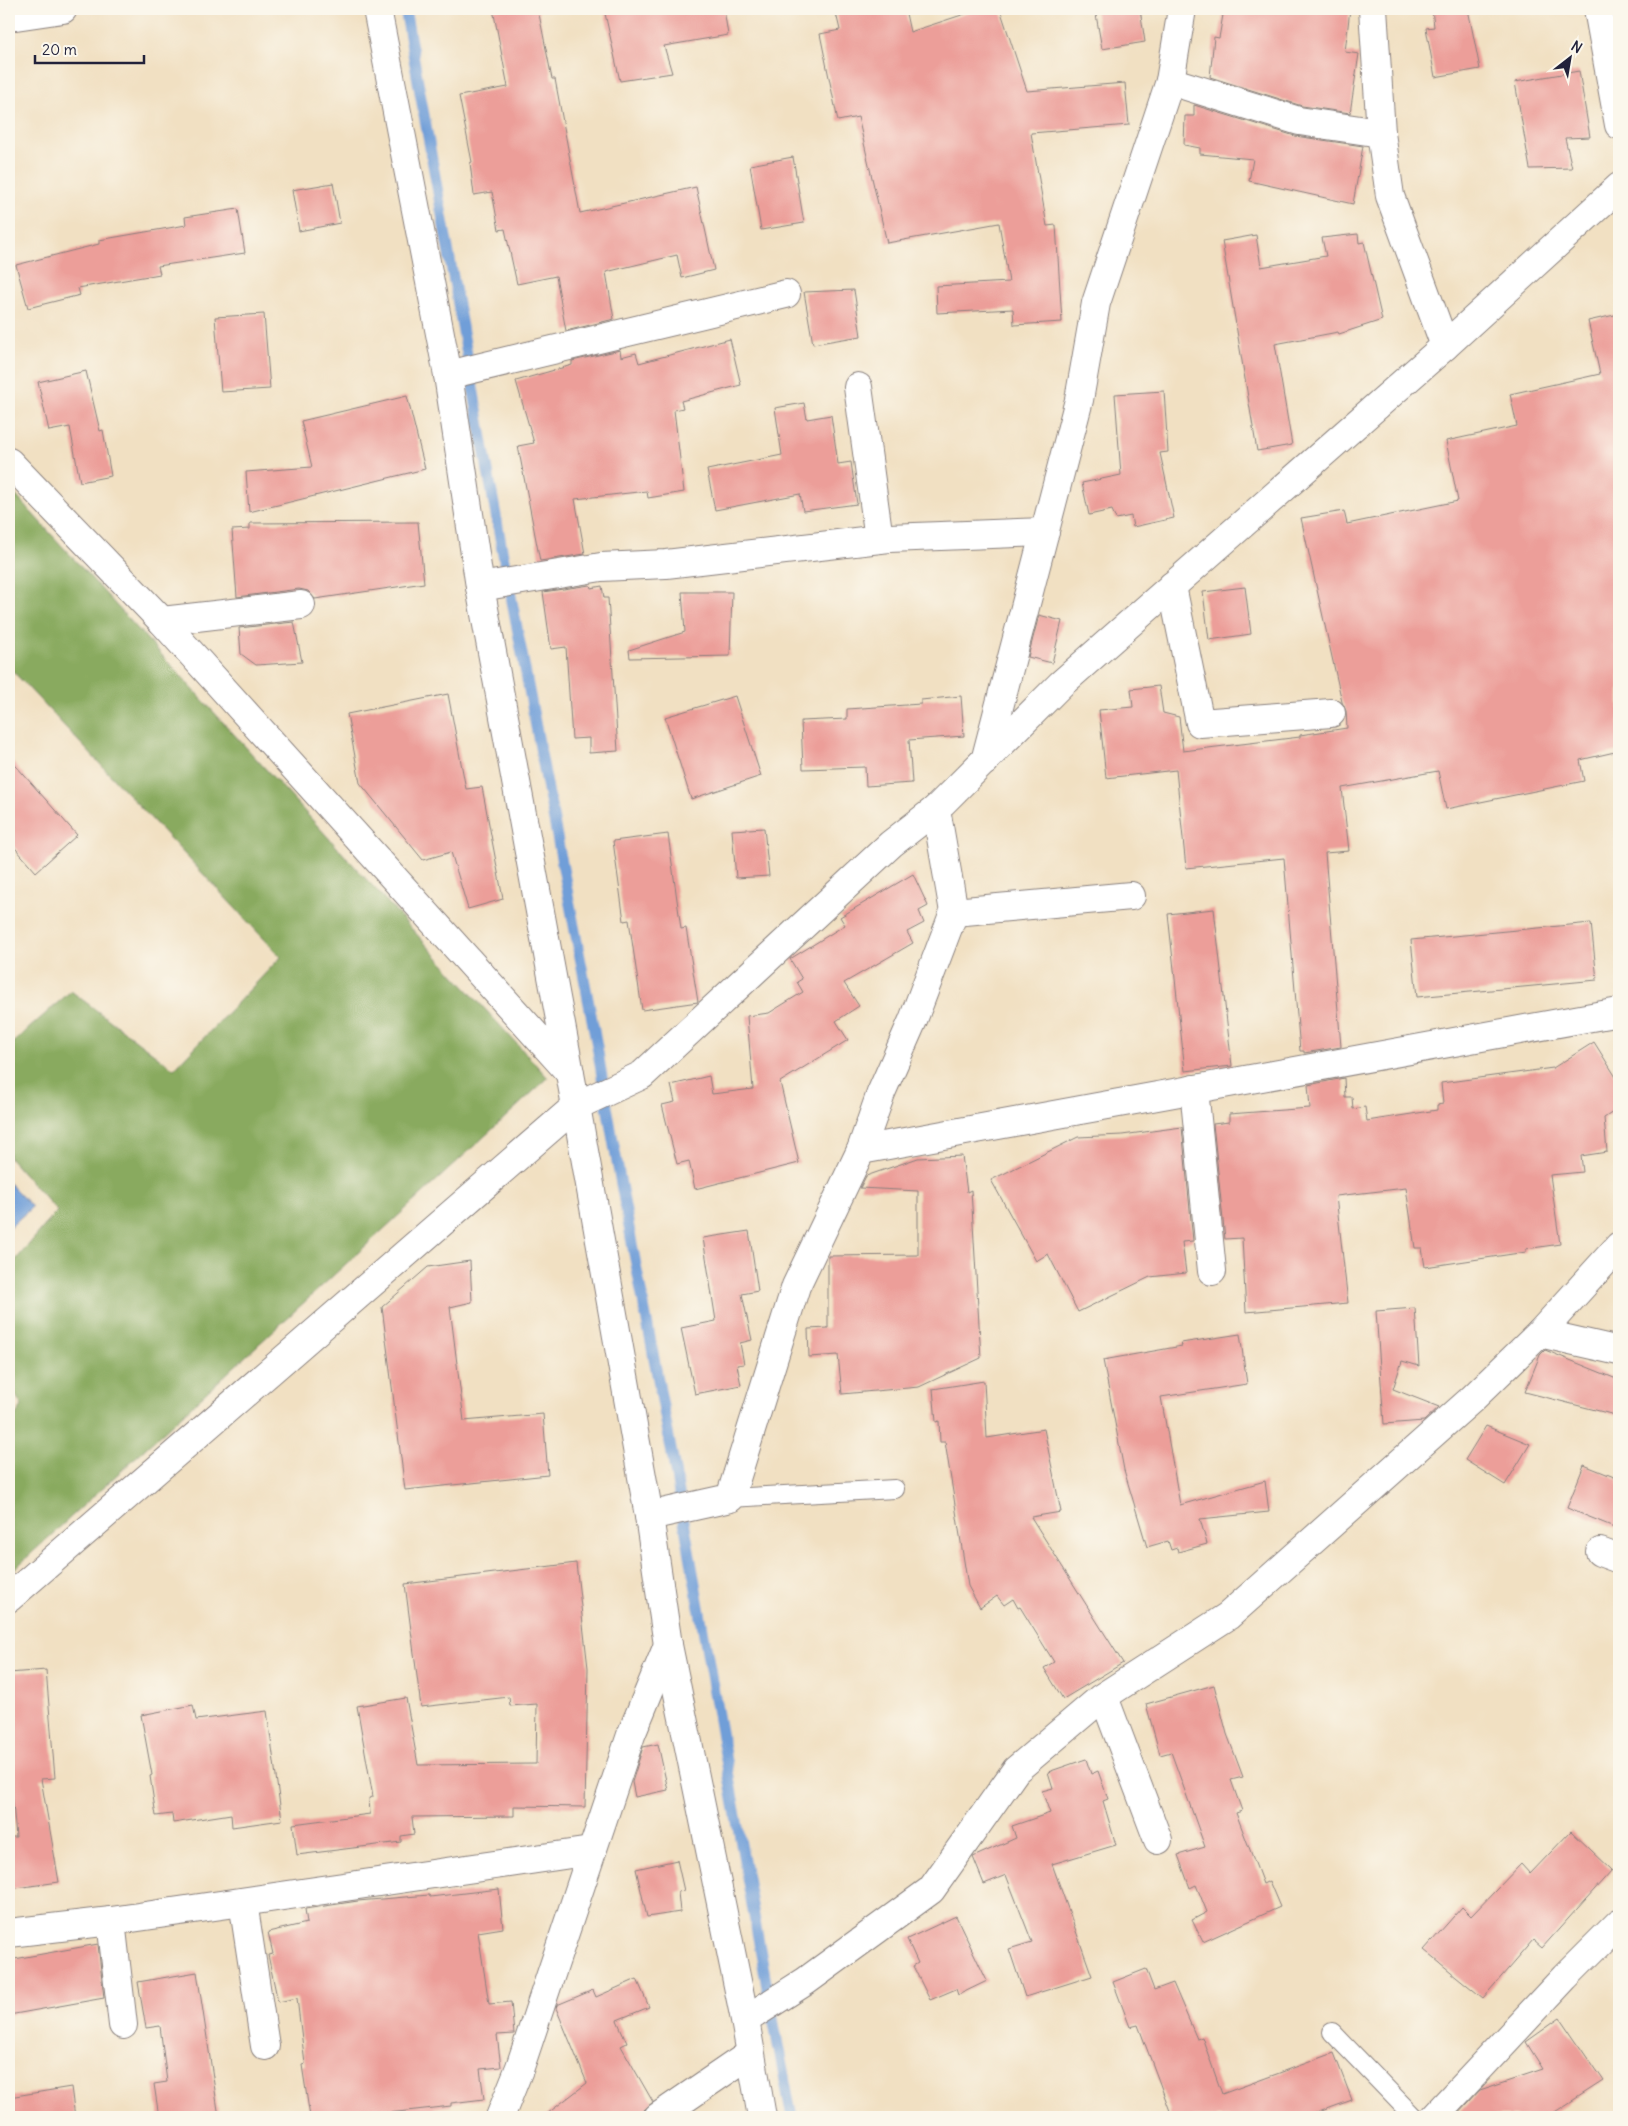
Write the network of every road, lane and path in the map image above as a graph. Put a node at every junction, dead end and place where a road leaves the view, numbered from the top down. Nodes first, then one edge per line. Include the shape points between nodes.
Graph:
1 (63, 9) edge
2 (377, 9) edge
3 (1182, 9) edge
4 (1373, 9) edge
5 (1598, 9) edge
6 (9, 17) edge
7 (1170, 81) junction
8 (1619, 125) edge
9 (1382, 133) junction
10 (1619, 187) edge
11 (786, 294) dead end
12 (1446, 346) junction
13 (450, 375) junction
14 (858, 387) dead end
15 (9, 462) edge
16 (1045, 532) junction
17 (879, 539) junction
18 (486, 586) junction
19 (1172, 586) junction
20 (301, 605) dead end
21 (162, 621) junction
22 (1331, 713) dead end
23 (985, 762) junction
24 (936, 809) junction
25 (1131, 896) dead end
26 (954, 912) junction
27 (1619, 1012) edge
28 (570, 1072) junction
29 (1194, 1089) junction
30 (582, 1103) junction
31 (861, 1150) junction
32 (1619, 1246) edge
33 (1212, 1271) dead end
34 (1540, 1332) junction
35 (1619, 1351) edge
36 (895, 1489) dead end
37 (730, 1498) junction
38 (657, 1514) junction
39 (9, 1598) edge
40 (668, 1645) junction
41 (1104, 1697) junction
42 (1158, 1840) dead end
43 (591, 1851) junction
44 (243, 1902) junction
45 (111, 1921) junction
46 (1619, 1923) edge
47 (9, 1933) edge
48 (749, 2017) junction
49 (123, 2025) dead end
50 (1332, 2032) dead end
51 (265, 2046) dead end
52 (750, 2054) junction
53 (500, 2117) edge
54 (658, 2117) edge
55 (762, 2117) edge
56 (1414, 2117) edge
57 (1434, 2117) edge

1 - 6 street
2 - 13 street
3 - 7 street
4 - 9 street
5 - 8 street
7 - 9 street via 1298,121
7 - 16 street via 1096,304 1079,400
9 - 12 street via 1390,196
10 - 12 street
11 - 13 street
12 - 19 street
13 - 18 street
14 - 17 street
15 - 21 street
16 - 17 street
16 - 23 street
17 - 18 street via 666,564 601,567
18 - 28 street
19 - 22 street via 1200,723
19 - 23 street via 1061,684
20 - 21 street
21 - 28 street
23 - 24 street
24 - 26 street
24 - 30 street via 891,844 642,1075
25 - 26 street
26 - 31 street
27 - 29 street
28 - 30 street
29 - 31 street
29 - 33 street
30 - 38 street
30 - 39 street
31 - 37 street via 796,1286
32 - 34 street
34 - 35 street
34 - 41 street via 1472,1399 1228,1616
36 - 37 lane
37 - 38 street
38 - 40 street
40 - 43 street
40 - 48 street
41 - 42 street
41 - 48 street via 1016,1770 931,1890
43 - 44 street
43 - 53 street via 520,2067
44 - 45 street
44 - 51 street
45 - 47 street
45 - 49 street
46 - 57 street
48 - 52 street
50 - 56 lane
52 - 54 street
52 - 55 street

